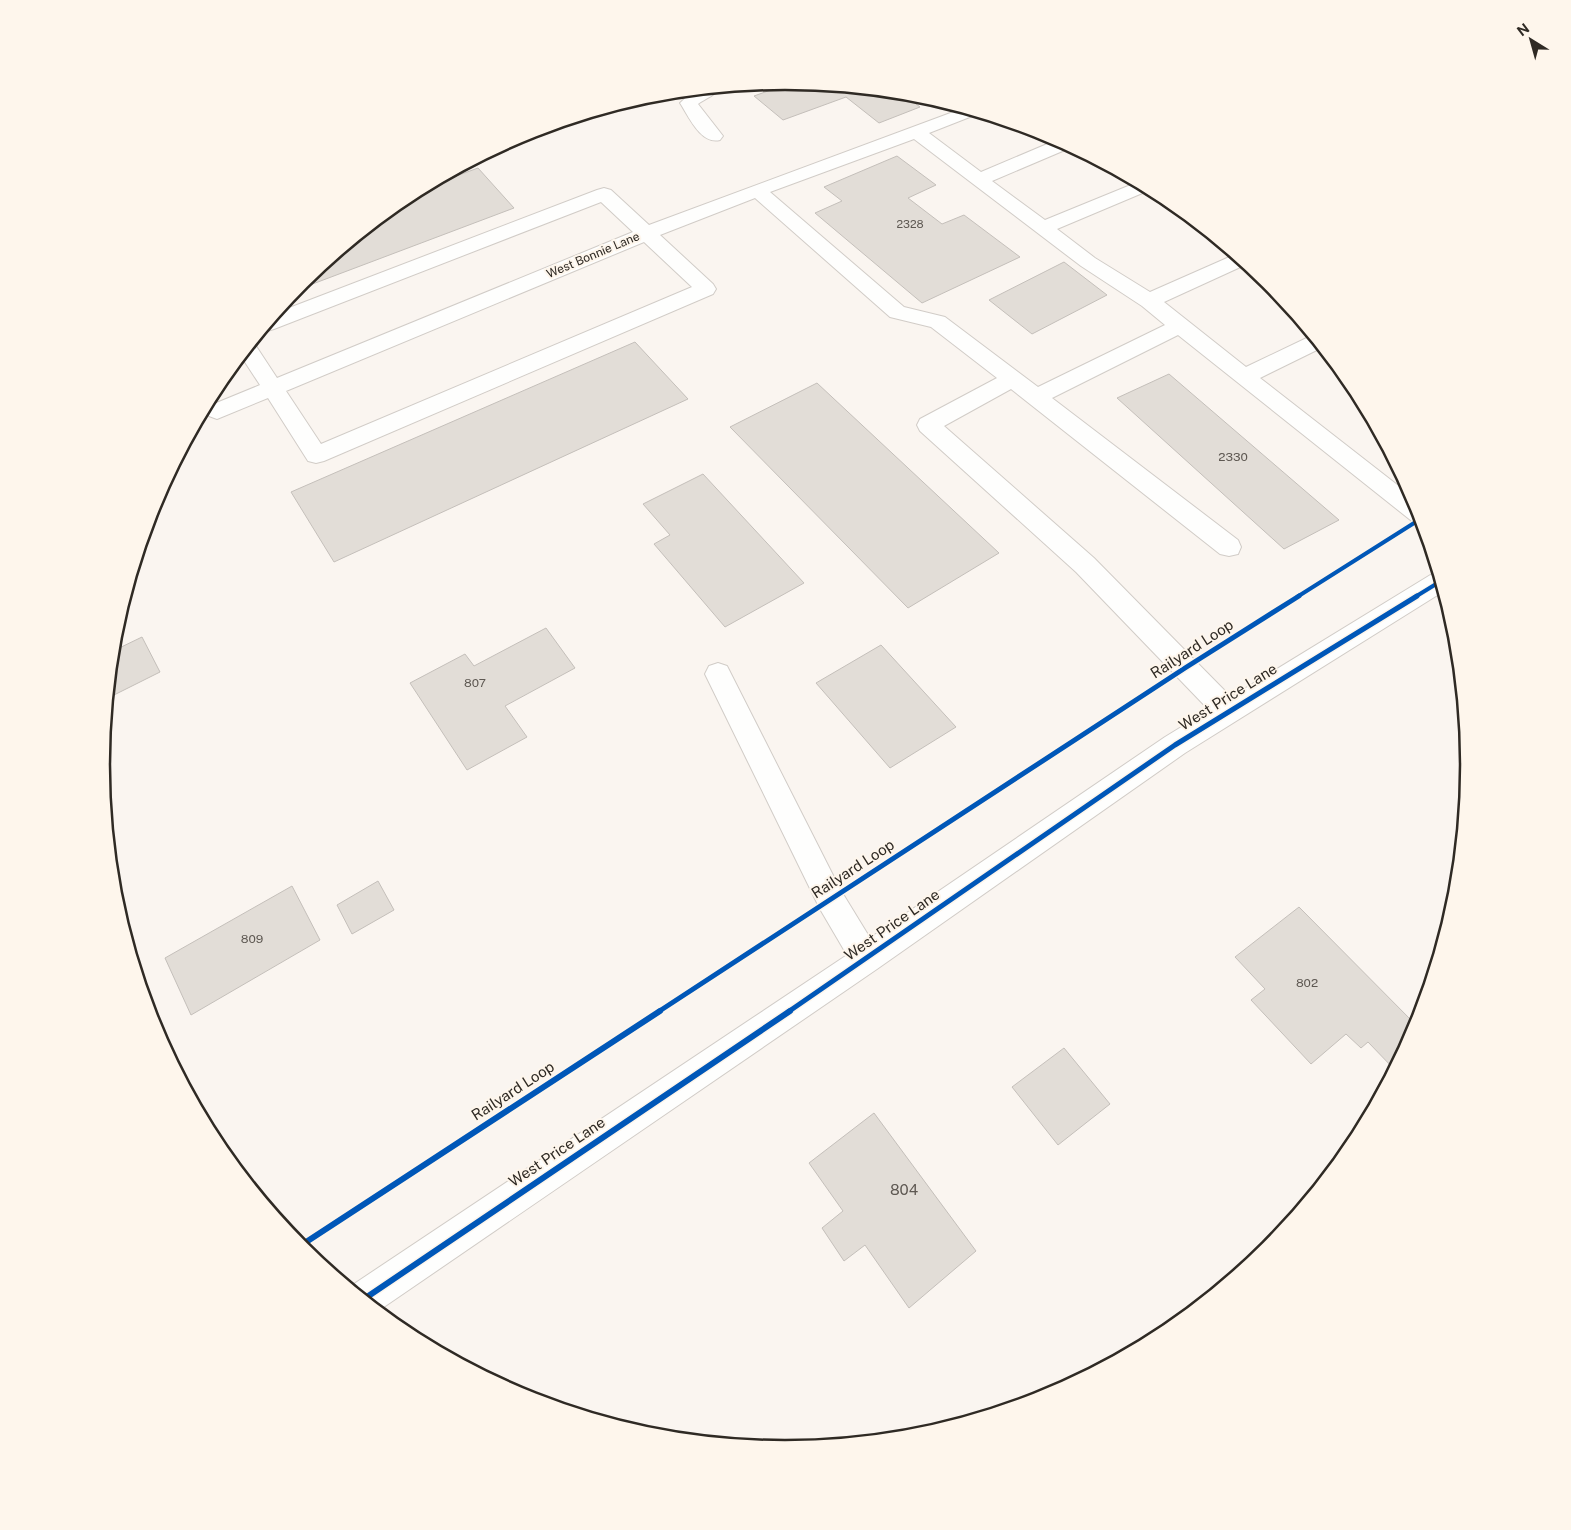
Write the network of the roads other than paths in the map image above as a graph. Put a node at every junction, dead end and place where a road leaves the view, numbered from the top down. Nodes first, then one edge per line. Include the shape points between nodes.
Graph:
1 (697, 96) edge
2 (961, 113) edge
3 (916, 131) junction
4 (714, 136) dead end
5 (1057, 147) edge
6 (979, 180) junction
7 (1137, 189) edge
8 (757, 190) junction
9 (1043, 228) junction
10 (645, 234) junction
11 (1235, 262) edge
12 (1149, 301) junction
13 (278, 320) edge
14 (1180, 326) junction
15 (1312, 344) edge
16 (251, 353) edge
17 (1244, 377) junction
18 (1012, 379) junction
19 (273, 388) junction
20 (1036, 397) junction
21 (217, 411) dead end
22 (1409, 506) edge
23 (1229, 547) dead end
24 (1435, 584) edge
25 (718, 674) dead end
26 (1228, 712) junction
27 (866, 959) junction
28 (369, 1296) edge

1 - 4 street via 689,103
2 - 3 street, West Bonnie Lane
3 - 6 street
3 - 8 street, West Bonnie Lane
5 - 6 street
6 - 9 street
7 - 9 street
8 - 10 street, West Bonnie Lane
8 - 18 street via 898,312 938,322
9 - 12 street
10 - 13 street via 604,194
10 - 19 street, West Bonnie Lane
10 - 19 street via 706,289 316,455
11 - 12 street
12 - 14 street
14 - 17 street
14 - 20 street
15 - 17 street
16 - 19 street
17 - 22 street
18 - 20 street
18 - 26 street via 928,425 1085,565
19 - 21 street, West Bonnie Lane
20 - 23 street
24 - 26 street, West Price Lane
25 - 27 street via 830,899
26 - 27 street, West Price Lane via 1175,745
27 - 28 street, West Price Lane

